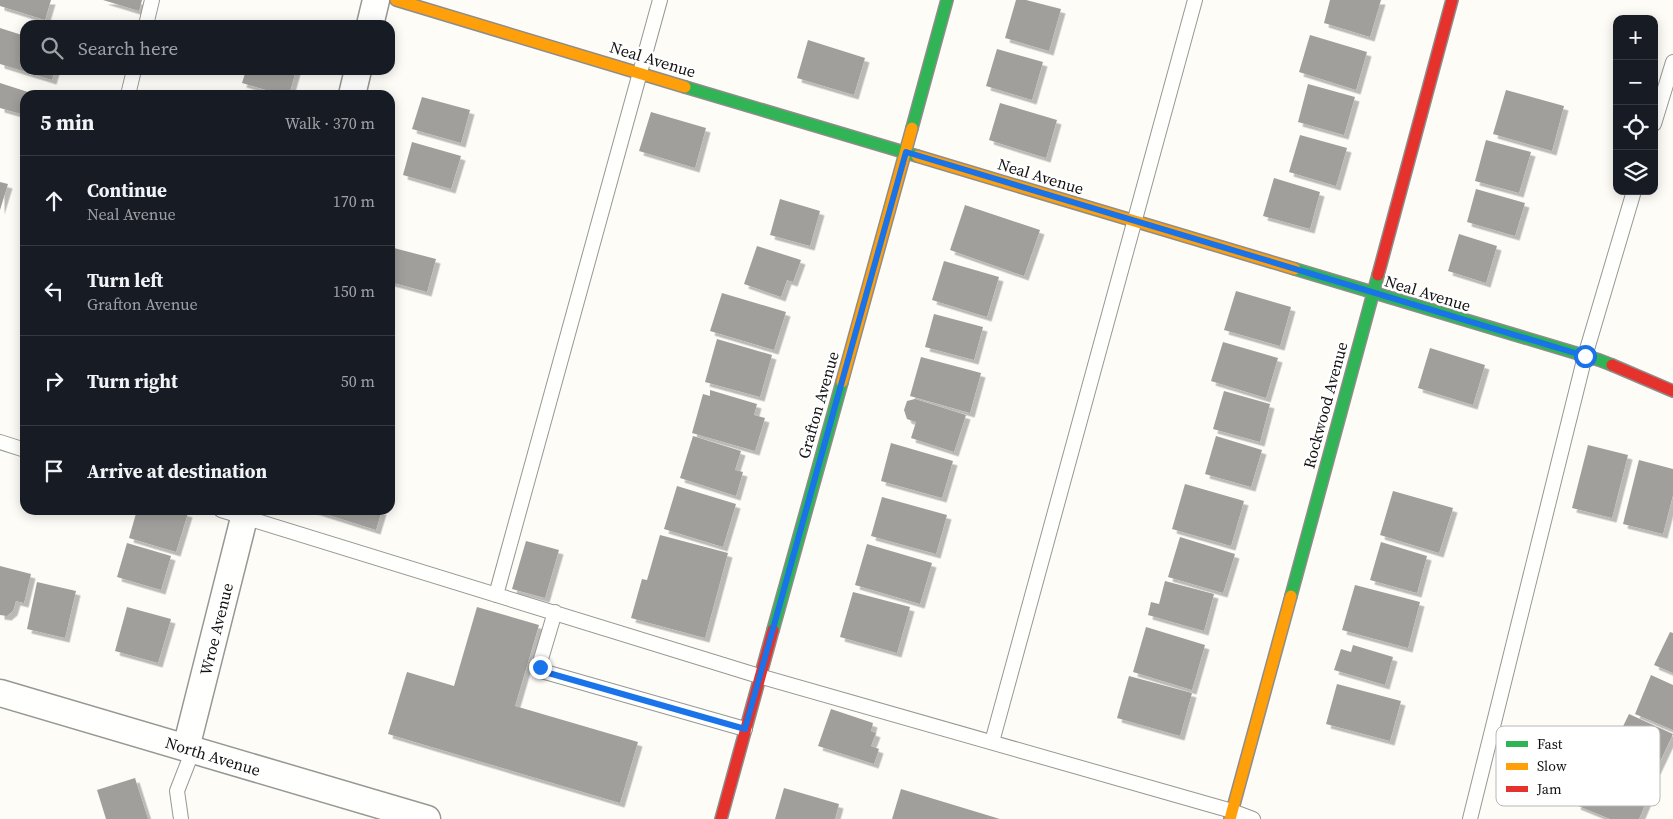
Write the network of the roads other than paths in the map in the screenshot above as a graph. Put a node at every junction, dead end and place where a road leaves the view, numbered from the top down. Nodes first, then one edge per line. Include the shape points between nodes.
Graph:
1 (152, 0) edge
2 (376, 0) edge
3 (396, 0) edge
4 (660, 0) edge
5 (947, 0) edge
6 (1195, 0) edge
7 (1452, 0) edge
8 (147, 20) edge
9 (371, 20) edge
10 (1673, 62) edge
11 (640, 72) junction
12 (133, 75) edge
13 (357, 75) edge
14 (129, 90) edge
15 (353, 90) edge
16 (1658, 111) edge
17 (906, 152) junction
18 (1633, 195) edge
19 (1133, 220) junction
20 (1372, 293) junction
21 (1585, 356) junction
22 (1673, 391) edge
23 (0, 442) edge
24 (20, 448) edge
25 (236, 515) edge
26 (246, 515) edge
27 (496, 595) junction
28 (554, 612) junction
29 (760, 676) junction
30 (0, 693) edge
31 (745, 729) junction
32 (992, 742) junction
33 (189, 749) junction
34 (1231, 815) edge
35 (182, 819) edge
36 (427, 819) edge
37 (721, 819) edge
38 (1253, 819) edge
39 (1470, 819) edge

1 - 8 lane
2 - 9 street
3 - 11 street, Neal Avenue
4 - 11 lane
5 - 17 street, Grafton Avenue
6 - 19 lane
7 - 20 street, Rockwood Avenue
10 - 16 lane
11 - 17 street, Neal Avenue
11 - 27 lane
12 - 14 lane
13 - 15 street
17 - 19 street, Neal Avenue
17 - 29 street, Grafton Avenue
18 - 21 lane
19 - 20 street, Neal Avenue
19 - 32 lane
20 - 21 street, Neal Avenue
20 - 34 street, Rockwood Avenue
21 - 22 street, Neal Avenue
21 - 39 lane
23 - 24 lane
25 - 33 street, Wroe Avenue
26 - 27 lane
27 - 28 lane
28 - 29 lane
28 - 31 lane via 541,659 540,667 545,672
29 - 31 street, Grafton Avenue
29 - 32 lane
30 - 33 street, North Avenue
31 - 37 street, Grafton Avenue
32 - 34 lane
33 - 35 lane via 177,791
33 - 36 street, North Avenue
34 - 38 lane

